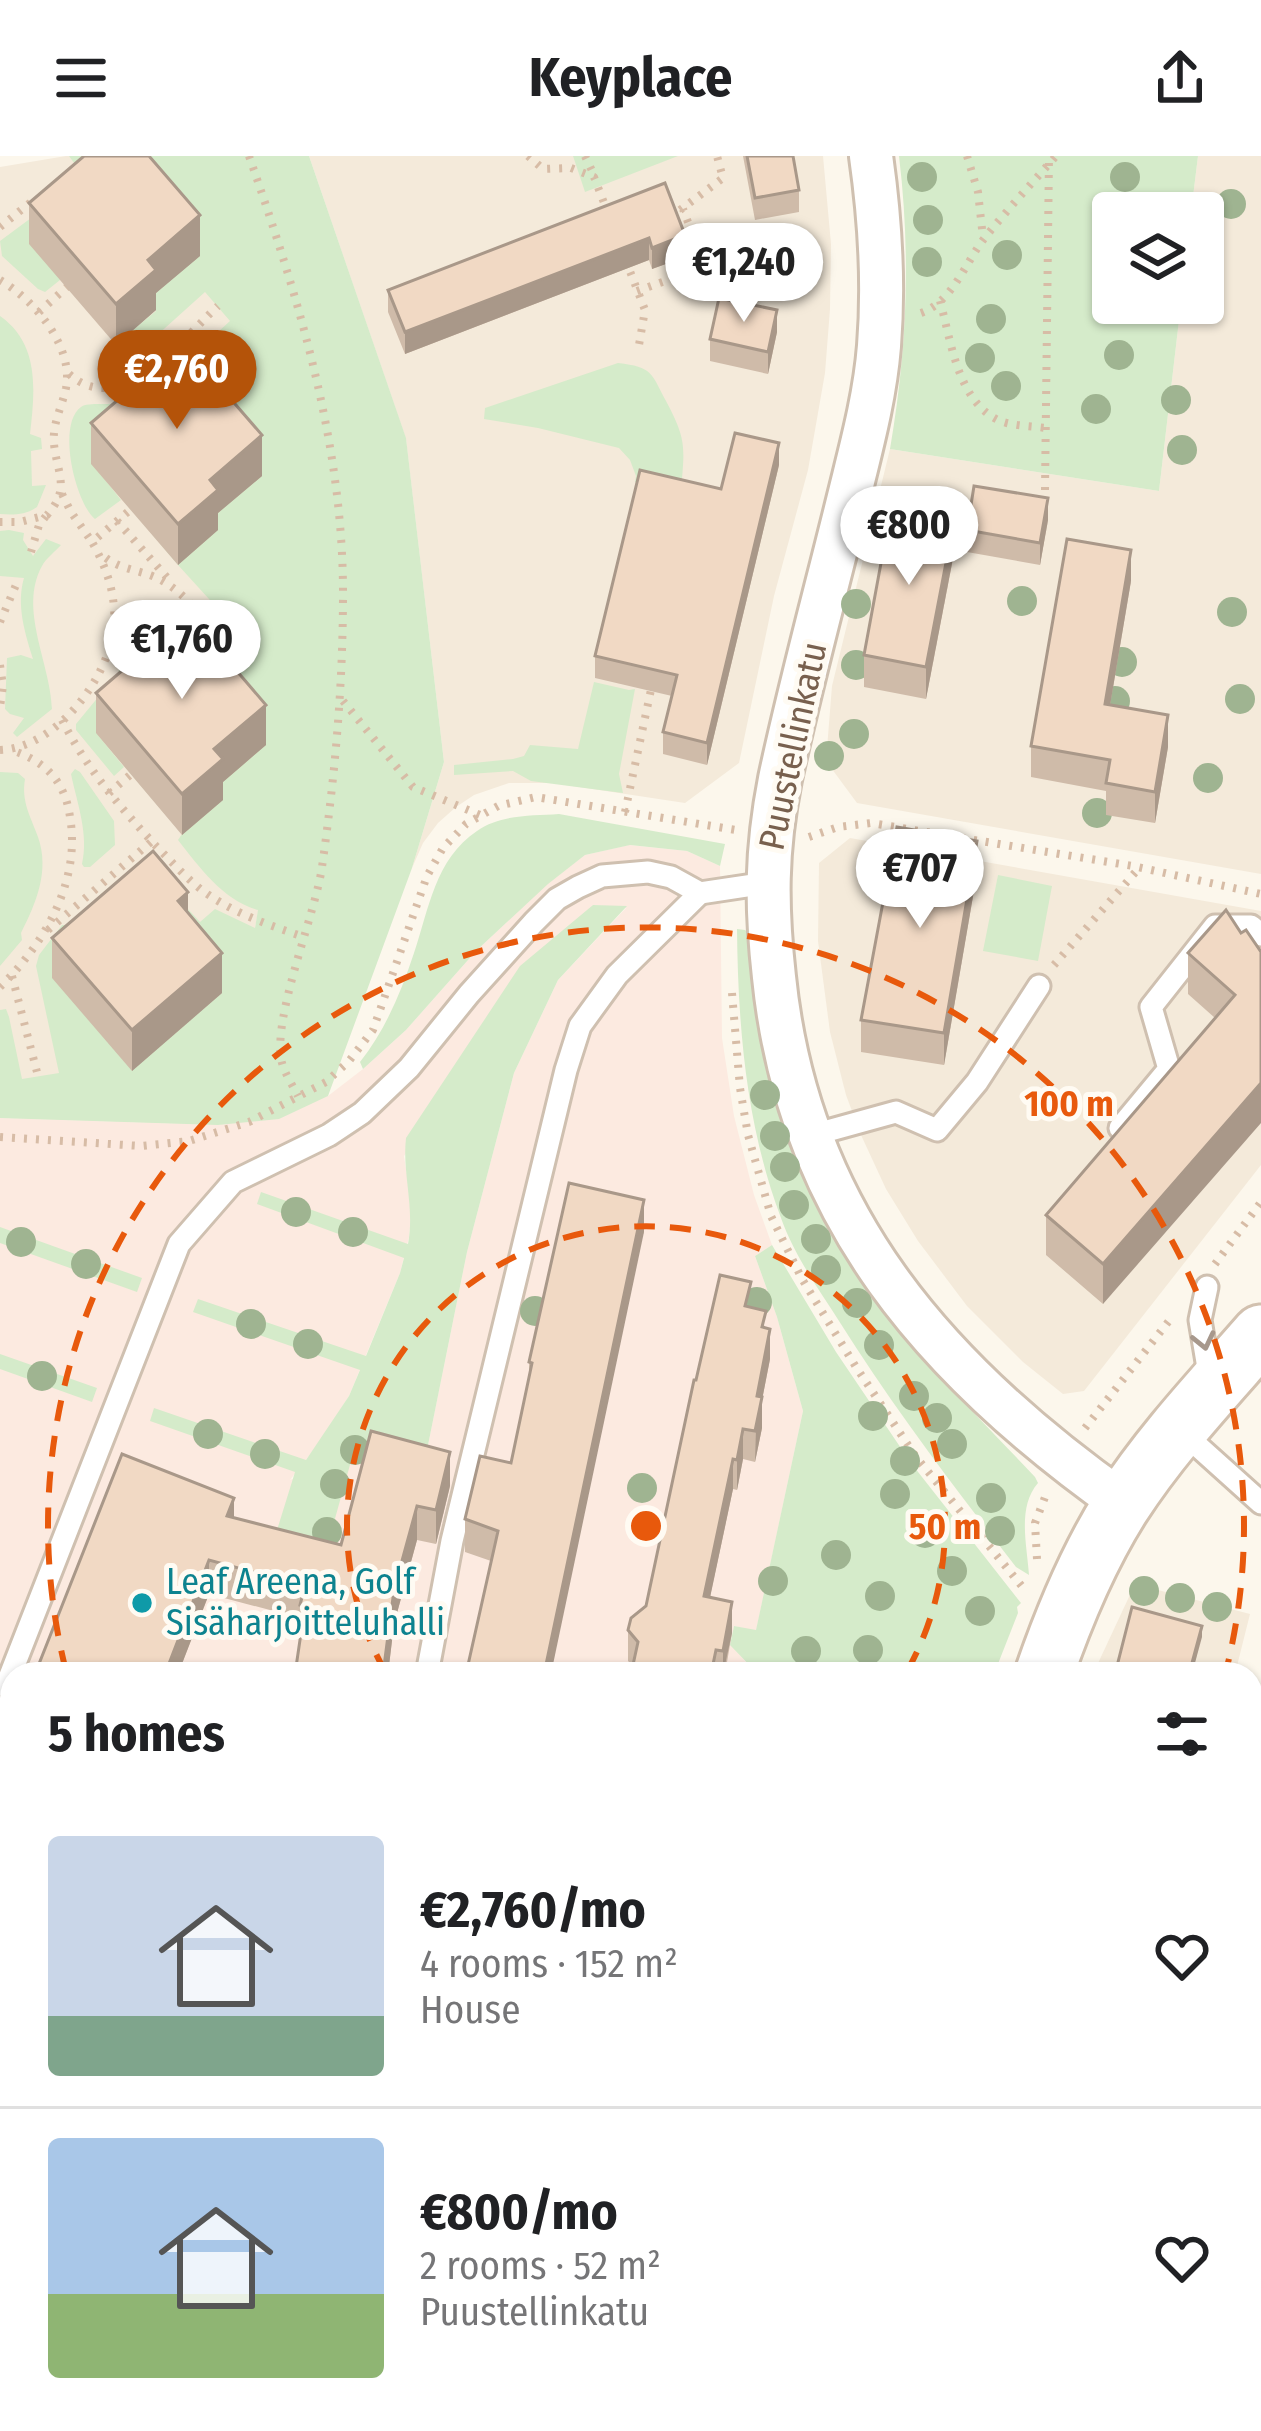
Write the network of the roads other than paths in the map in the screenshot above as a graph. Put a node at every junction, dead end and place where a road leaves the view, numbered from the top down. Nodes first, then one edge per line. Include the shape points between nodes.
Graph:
1 (871, 156) edge
2 (767, 883) junction
3 (700, 893) junction
4 (1261, 935) edge
5 (1039, 986) road end
6 (1120, 1128) edge
7 (808, 1136) junction
8 (1207, 1287) dead end
9 (1261, 1334) edge
10 (1193, 1413) junction
11 (1123, 1503) junction
12 (1261, 1503) edge
13 (15, 1662) edge
14 (429, 1662) edge
15 (1048, 1662) edge

1 - 2 street, Puustellinkatu via 882,268 879,349 781,778
2 - 3 lane
2 - 7 street, Puustellinkatu via 777,1014
3 - 13 lane via 649,872 621,872 557,899 362,1113 233,1182 179,1244
3 - 14 lane via 617,975 580,1026
4 - 6 lane via 1251,926 1215,926 1151,1007 1169,1069
5 - 7 lane via 937,1130 896,1112
7 - 11 street, Puustellinkatu via 868,1252 935,1340 1064,1462
8 -> 10 lane via 1199,1320 1210,1369
9 - 10 street
10 - 11 street
10 - 12 lane
11 - 15 street

